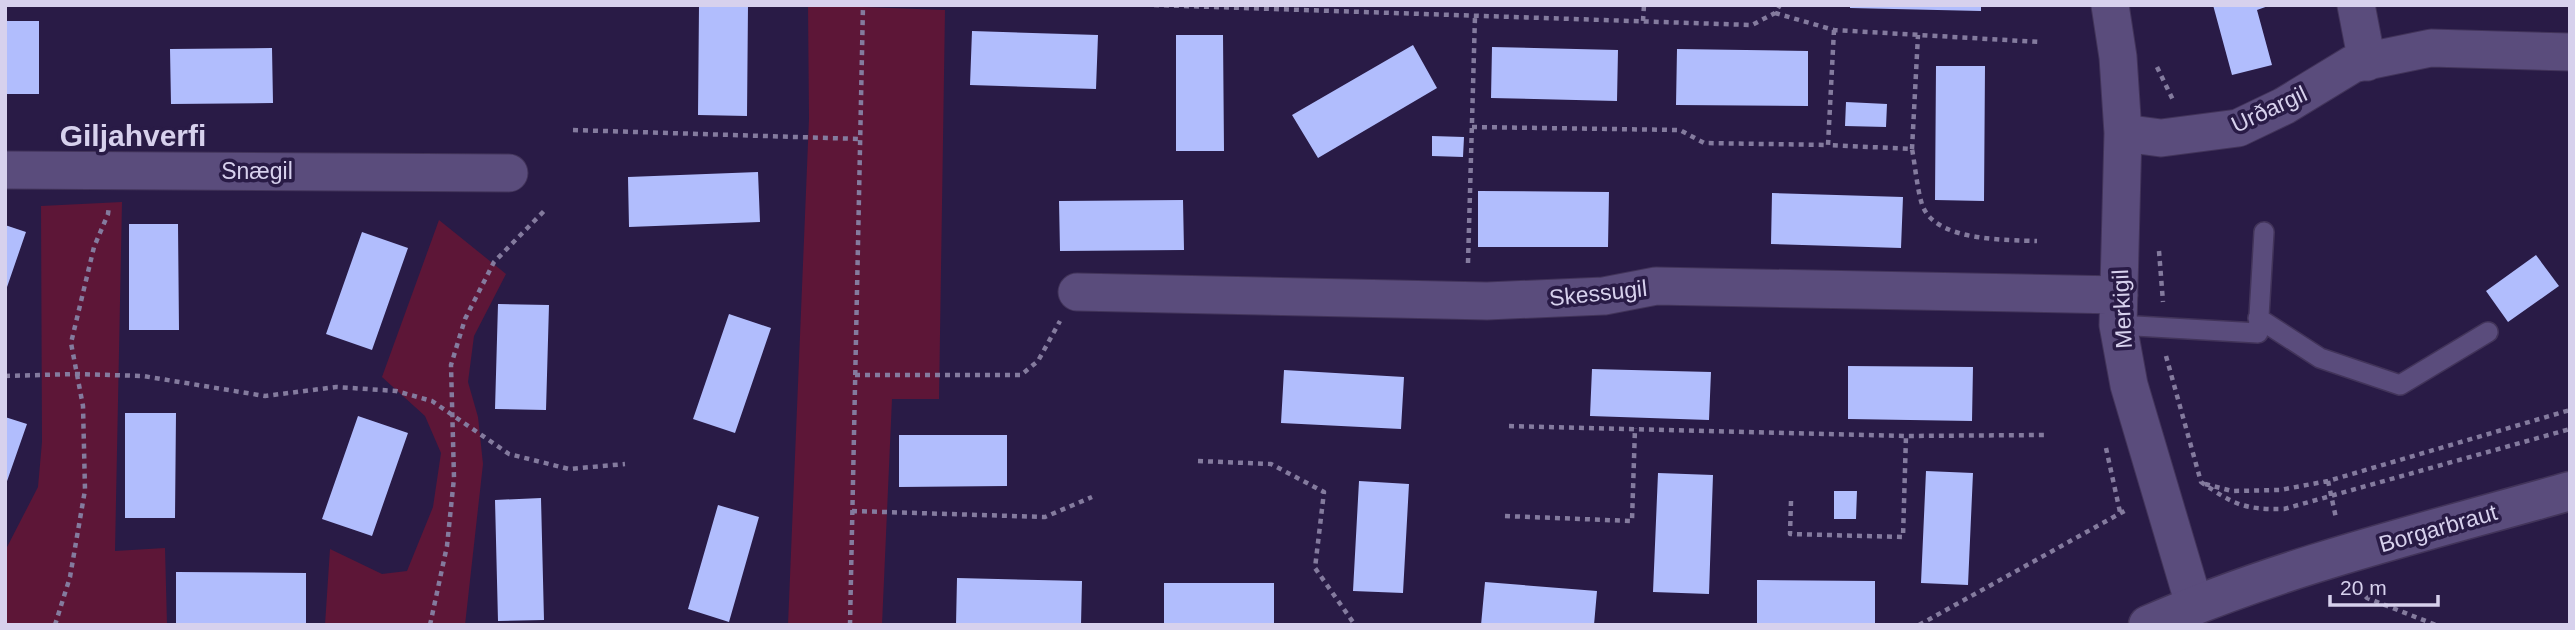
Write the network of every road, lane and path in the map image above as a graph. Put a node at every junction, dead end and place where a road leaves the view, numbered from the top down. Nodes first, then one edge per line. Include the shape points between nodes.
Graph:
1 (863, 5) edge
2 (1154, 5) edge
3 (1644, 5) edge
4 (1780, 5) edge
5 (2110, 5) edge
6 (2356, 5) edge
7 (1179, 6) edge
8 (1774, 13) junction
9 (1475, 16) junction
10 (1643, 21) junction
11 (1834, 30) junction
12 (1918, 35) junction
13 (2040, 42) dead end
14 (2570, 52) edge
15 (2367, 62) junction
16 (2155, 63) dead end
17 (1472, 127) junction
18 (573, 130) dead end
19 (2123, 133) junction
20 (2175, 137) junction
21 (860, 139) junction
22 (1828, 145) junction
23 (1912, 149) junction
24 (5, 170) edge
25 (112, 170) junction
26 (509, 173) dead end
27 (546, 209) dead end
28 (2264, 232) dead end
29 (2037, 241) dead end
30 (1077, 292) joint
31 (1467, 300) junction
32 (2119, 310) junction
33 (2259, 318) junction
34 (2488, 332) dead end
35 (76, 374) junction
36 (855, 374) junction
37 (5, 376) edge
38 (2570, 410) edge
39 (452, 414) junction
40 (1509, 426) dead end
41 (1635, 428) junction
42 (2570, 429) edge
43 (2045, 435) dead end
44 (1906, 436) junction
45 (1198, 461) dead end
46 (625, 464) dead end
47 (2328, 481) junction
48 (2570, 491) edge
49 (2162, 496) junction
50 (2331, 496) junction
51 (1092, 497) dead end
52 (1791, 501) dead end
53 (852, 511) junction
54 (1505, 516) dead end
55 (2338, 528) dead end
56 (2357, 587) dead end
57 (2194, 604) junction
58 (55, 625) edge
59 (430, 625) edge
60 (850, 625) edge
61 (1355, 625) edge
62 (1919, 625) edge
63 (2148, 625) edge
64 (2436, 625) edge

1 - 21 path
2 - 7 path
3 - 10 path
4 - 8 path
5 - 19 street, Merkigil
6 - 15 street
7 - 9 path
8 - 10 path via 1752,25
8 - 11 path
9 - 10 path
9 - 17 path
11 - 12 path
11 - 22 path
12 - 13 path
12 - 23 path
14 - 15 street, Urðargil via 2431,48
15 - 20 street, Urðargil via 2353,64 2238,128
16 - 20 path via 2173,100
17 - 22 path via 1679,130 1704,143
17 - 31 path
18 - 21 path
19 - 20 street, Urðargil
19 - 32 street, Merkigil
21 - 36 path
22 - 23 path
23 - 29 path via 1924,209 1941,228 1993,240
24 - 25 street, Snægil
25 - 26 street, Snægil
25 - 35 path via 108,214 94,247 71,343
27 - 39 path via 494,262 465,319 451,365
28 - 33 lane
30 - 31 street, Skessugil
30 - 36 path via 1038,361 1021,375
31 - 32 street, Skessugil via 1604,296 1656,286
32 - 33 lane via 2258,333
32 - 49 street, Merkigil via 2129,385
33 - 34 lane via 2320,358 2400,385
35 - 37 path
35 - 39 path via 143,376 265,396 336,387 396,391 432,401
35 - 58 path via 83,405 85,490 70,577
36 - 53 path
38 - 47 path
39 - 46 path via 509,454 569,469
39 - 59 path via 454,478 447,546
40 - 41 path
41 - 44 path
41 - 54 path via 1632,521
42 - 50 path
43 - 44 path
44 - 52 path via 1903,537 1790,534
45 - 61 path via 1271,464 1324,492 1315,568
47 - 50 path
47 - 50 path via 2280,490 2232,491 2201,482 2230,502 2256,509 2284,509
48 - 57 street, Borgarbraut
49 - 57 street, Merkigil
49 - 62 path via 2109,518
50 - 55 path
51 - 53 path via 1045,517
53 - 60 path
56 - 64 path via 2367,598
57 - 63 street, Borgarbraut

